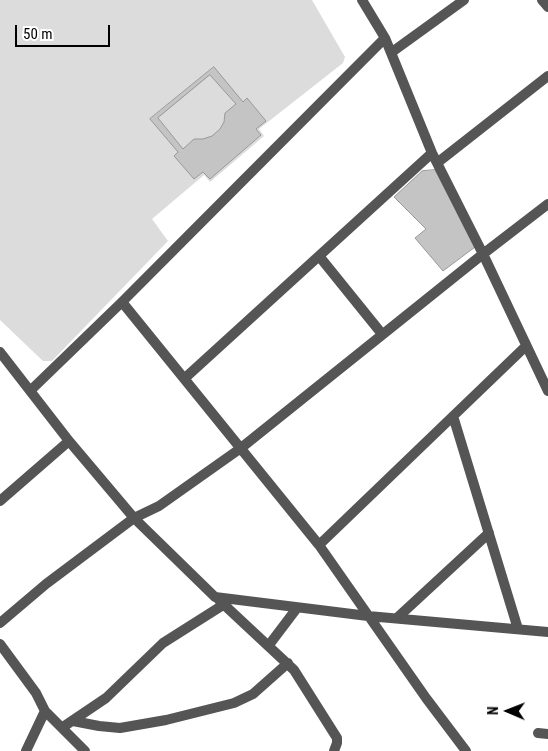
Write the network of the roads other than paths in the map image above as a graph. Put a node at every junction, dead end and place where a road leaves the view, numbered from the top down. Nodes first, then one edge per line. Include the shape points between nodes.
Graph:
1 (362, 0) edge
2 (464, 0) edge
3 (542, 0) edge
4 (548, 7) edge
5 (385, 38) junction
6 (392, 52) junction
7 (548, 76) edge
8 (432, 153) junction
9 (437, 164) junction
10 (546, 209) edge
11 (483, 254) junction
12 (319, 256) junction
13 (122, 302) junction
14 (382, 334) junction
15 (526, 346) junction
16 (0, 352) edge
17 (185, 378) junction
18 (31, 390) junction
19 (548, 391) edge
20 (454, 416) junction
21 (68, 441) junction
22 (241, 448) junction
23 (0, 502) edge
24 (134, 518) junction
25 (489, 533) junction
26 (319, 545) junction
27 (215, 597) junction
28 (223, 605) junction
29 (298, 608) junction
30 (368, 616) junction
31 (397, 618) junction
32 (0, 623) edge
33 (518, 629) junction
34 (548, 632) edge
35 (0, 644) edge
36 (269, 645) junction
37 (288, 663) junction
38 (45, 711) junction
39 (73, 721) junction
40 (63, 728) junction
41 (26, 751) edge
42 (85, 751) edge
43 (334, 751) edge
44 (466, 751) edge

1 - 5 street
2 - 6 street
3 - 4 street
5 - 6 street
5 - 13 street
6 - 8 street
7 - 9 street
8 - 9 street
8 - 12 street
9 - 11 street
10 - 11 street
11 - 14 street
11 - 15 street
12 - 14 street
12 - 17 street
13 - 17 street
13 - 18 street
14 - 22 street
15 - 19 street
15 - 20 street
16 - 18 street
17 - 22 street
18 - 21 street
20 - 25 street
20 - 26 street
21 - 23 street
21 - 24 street
22 - 24 street via 159,506
22 - 26 street
24 - 27 street
24 - 32 street
25 - 31 street
25 - 33 street
26 - 30 street
27 - 28 street
27 - 29 street
28 - 36 street
28 - 39 street via 163,643 106,698
29 - 30 street
29 - 36 street
30 - 31 street
30 - 44 street
31 - 33 street
33 - 34 street
35 - 38 street via 36,693
36 - 37 street
37 - 39 street via 253,694 234,703 120,728
37 - 43 street via 337,738
38 - 40 street
38 - 41 street
39 - 40 street
40 - 42 street

